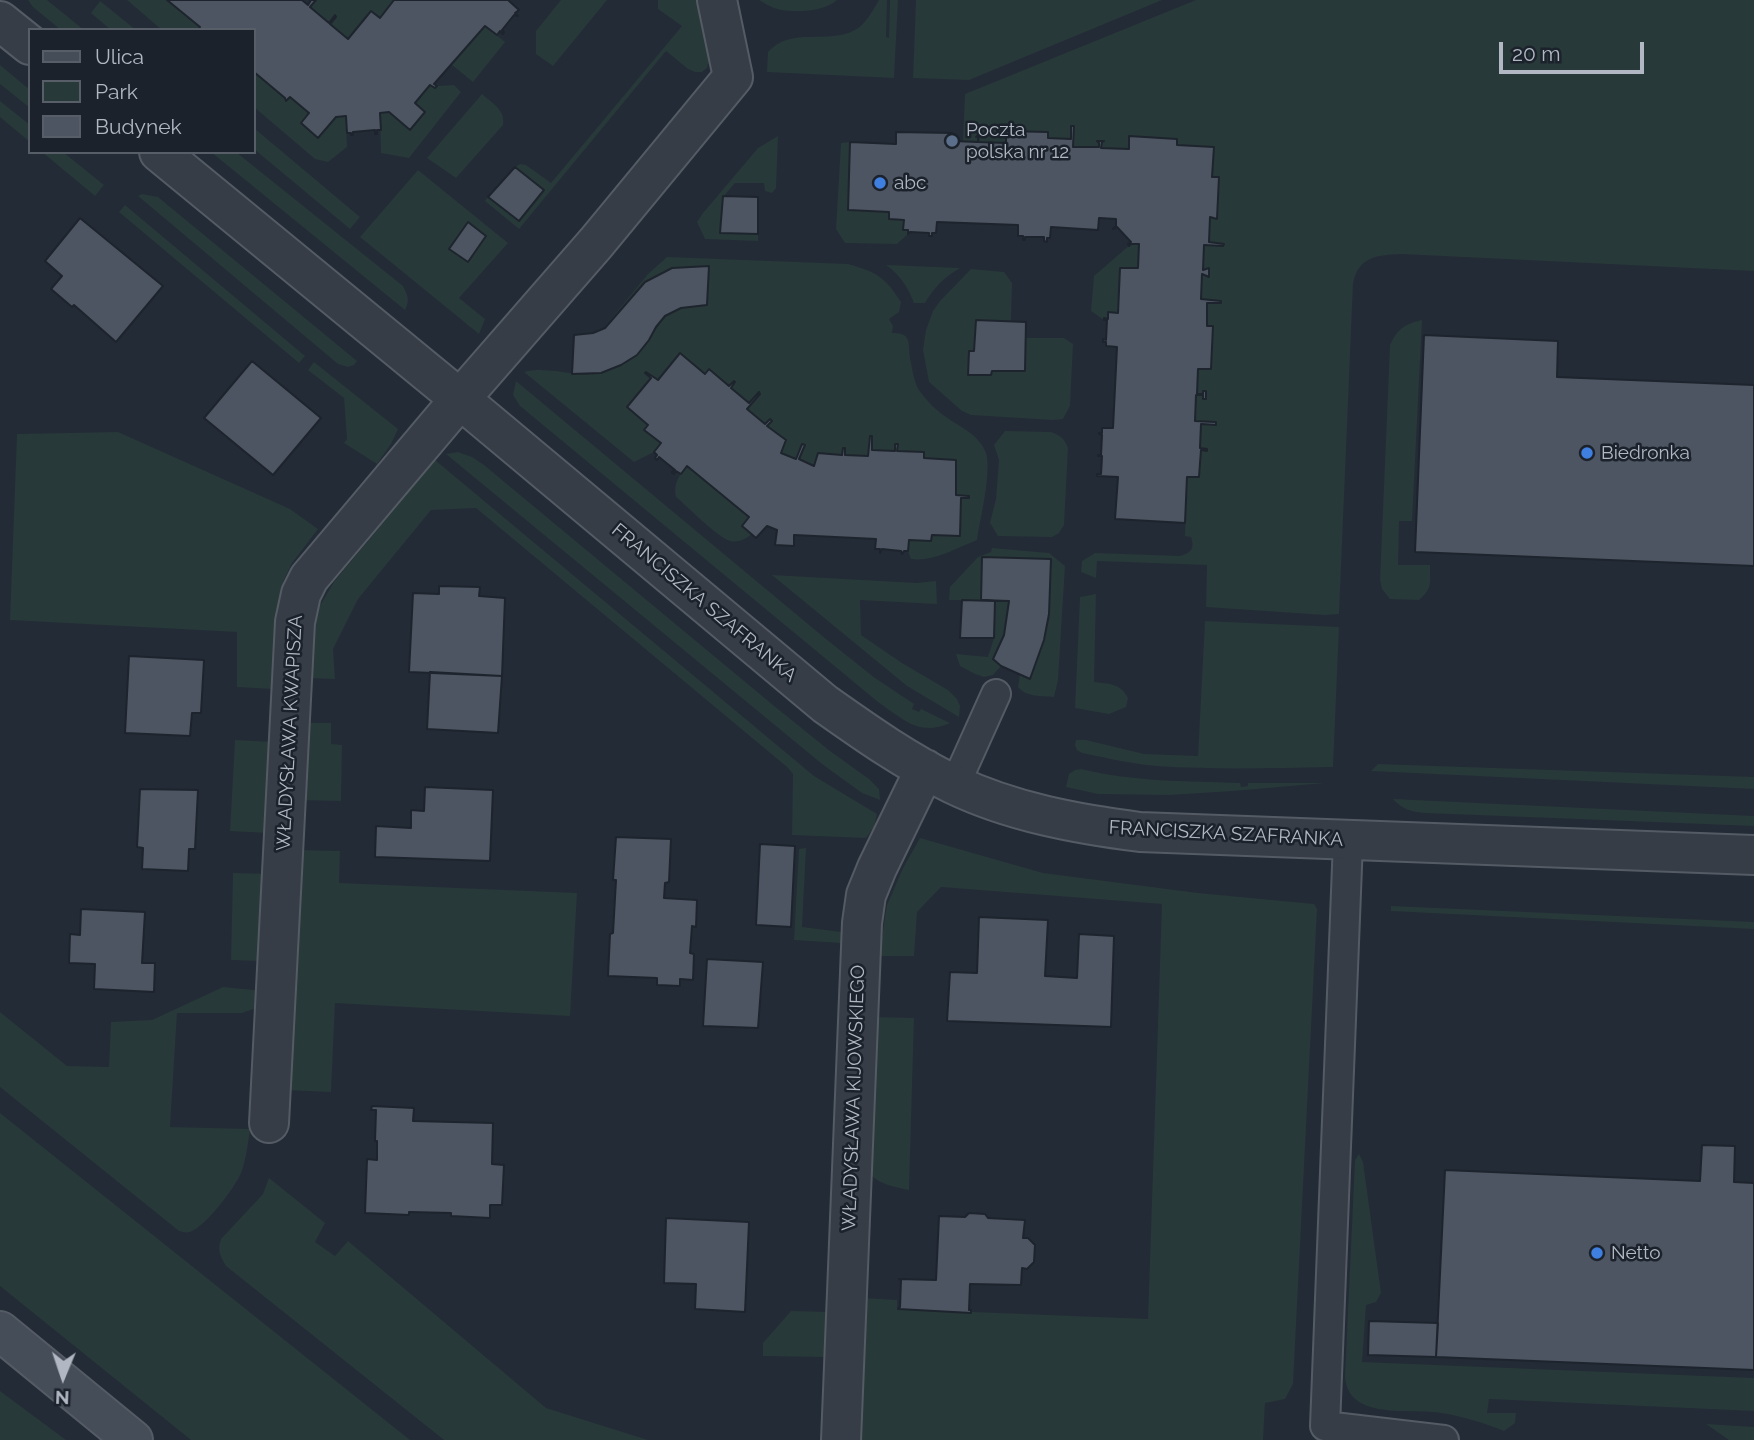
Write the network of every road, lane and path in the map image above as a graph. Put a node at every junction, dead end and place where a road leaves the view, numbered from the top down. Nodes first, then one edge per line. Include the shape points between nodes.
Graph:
1 (718, 0) edge
2 (0, 21) edge
3 (28, 43) edge
4 (161, 154) edge
5 (460, 399) junction
6 (996, 694) dead end
7 (940, 777) junction
8 (1348, 841) junction
9 (1754, 855) edge
10 (269, 1123) dead end
11 (0, 1331) edge
12 (132, 1440) edge
13 (841, 1440) edge
14 (1444, 1440) edge

1 - 5 street via 733,77
2 - 3 street
4 - 5 street, FRANCISZKA SZAFRANKA
5 - 7 street, FRANCISZKA SZAFRANKA via 825,704
5 - 10 street, WŁADYSŁAWA KWAPISZA via 309,578 301,594
6 - 7 lane
7 - 8 street, FRANCISZKA SZAFRANKA via 1007,805 1093,826
7 - 13 street, WŁADYSŁAWA KIJOWSKIEGO via 877,868 866,895
8 - 9 street, FRANCISZKA SZAFRANKA
8 - 14 lane via 1325,1426
11 - 12 main road

